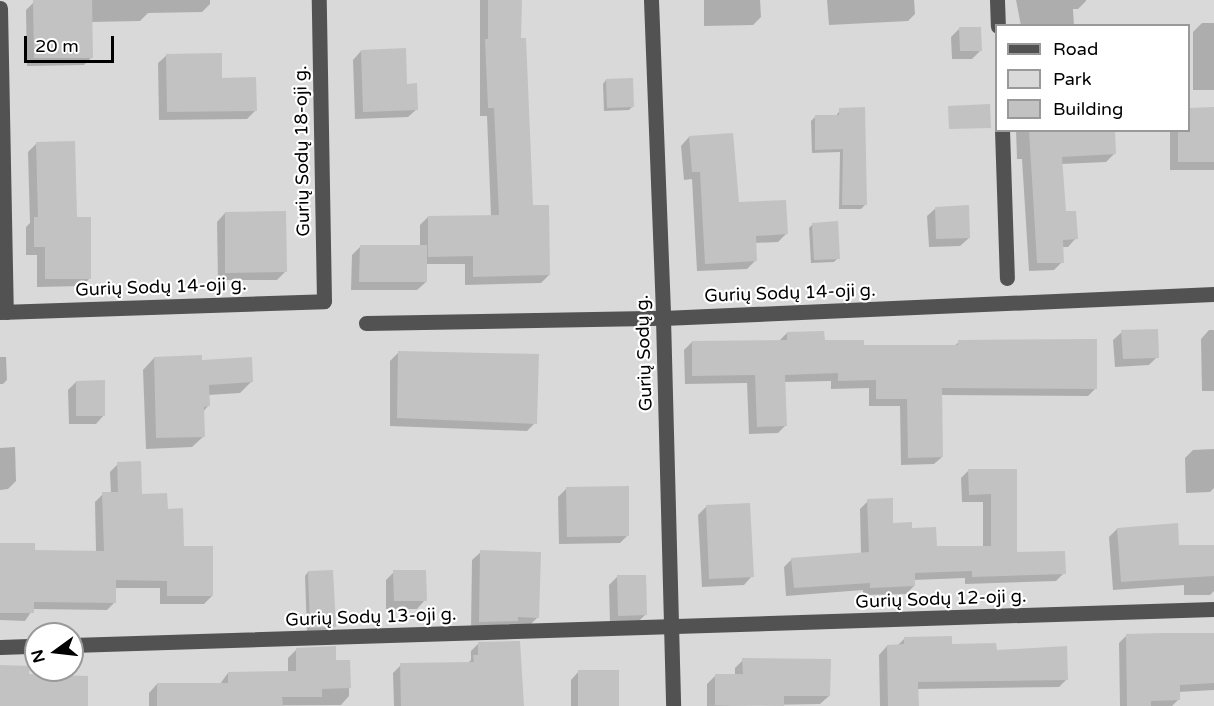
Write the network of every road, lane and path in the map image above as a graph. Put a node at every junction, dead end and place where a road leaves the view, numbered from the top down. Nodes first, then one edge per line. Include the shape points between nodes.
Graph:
1 (319, 0) edge
2 (651, 0) edge
3 (997, 0) edge
4 (0, 8) edge
5 (998, 24) edge
6 (1002, 132) edge
7 (1007, 278) dead end
8 (1214, 294) edge
9 (324, 301) joint
10 (3, 312) edge
11 (663, 318) junction
12 (366, 322) dead end
13 (1214, 609) edge
14 (670, 628) junction
15 (84, 645) edge
16 (24, 646) edge
17 (0, 647) edge
18 (673, 706) edge

1 - 9 street, Gurių Sodų 18-oji g.
2 - 11 street, Gurių Sodų g.
3 - 5 street
4 - 10 street
6 - 7 street
8 - 11 street, Gurių Sodų 14-oji g.
9 - 10 street, Gurių Sodų 14-oji g.
11 - 12 street, Gurių Sodų 14-oji g.
11 - 14 street, Gurių Sodų g.
13 - 14 street, Gurių Sodų 12-oji g.
14 - 15 street, Gurių Sodų 13-oji g.
14 - 18 street, Gurių Sodų g.
16 - 17 street

